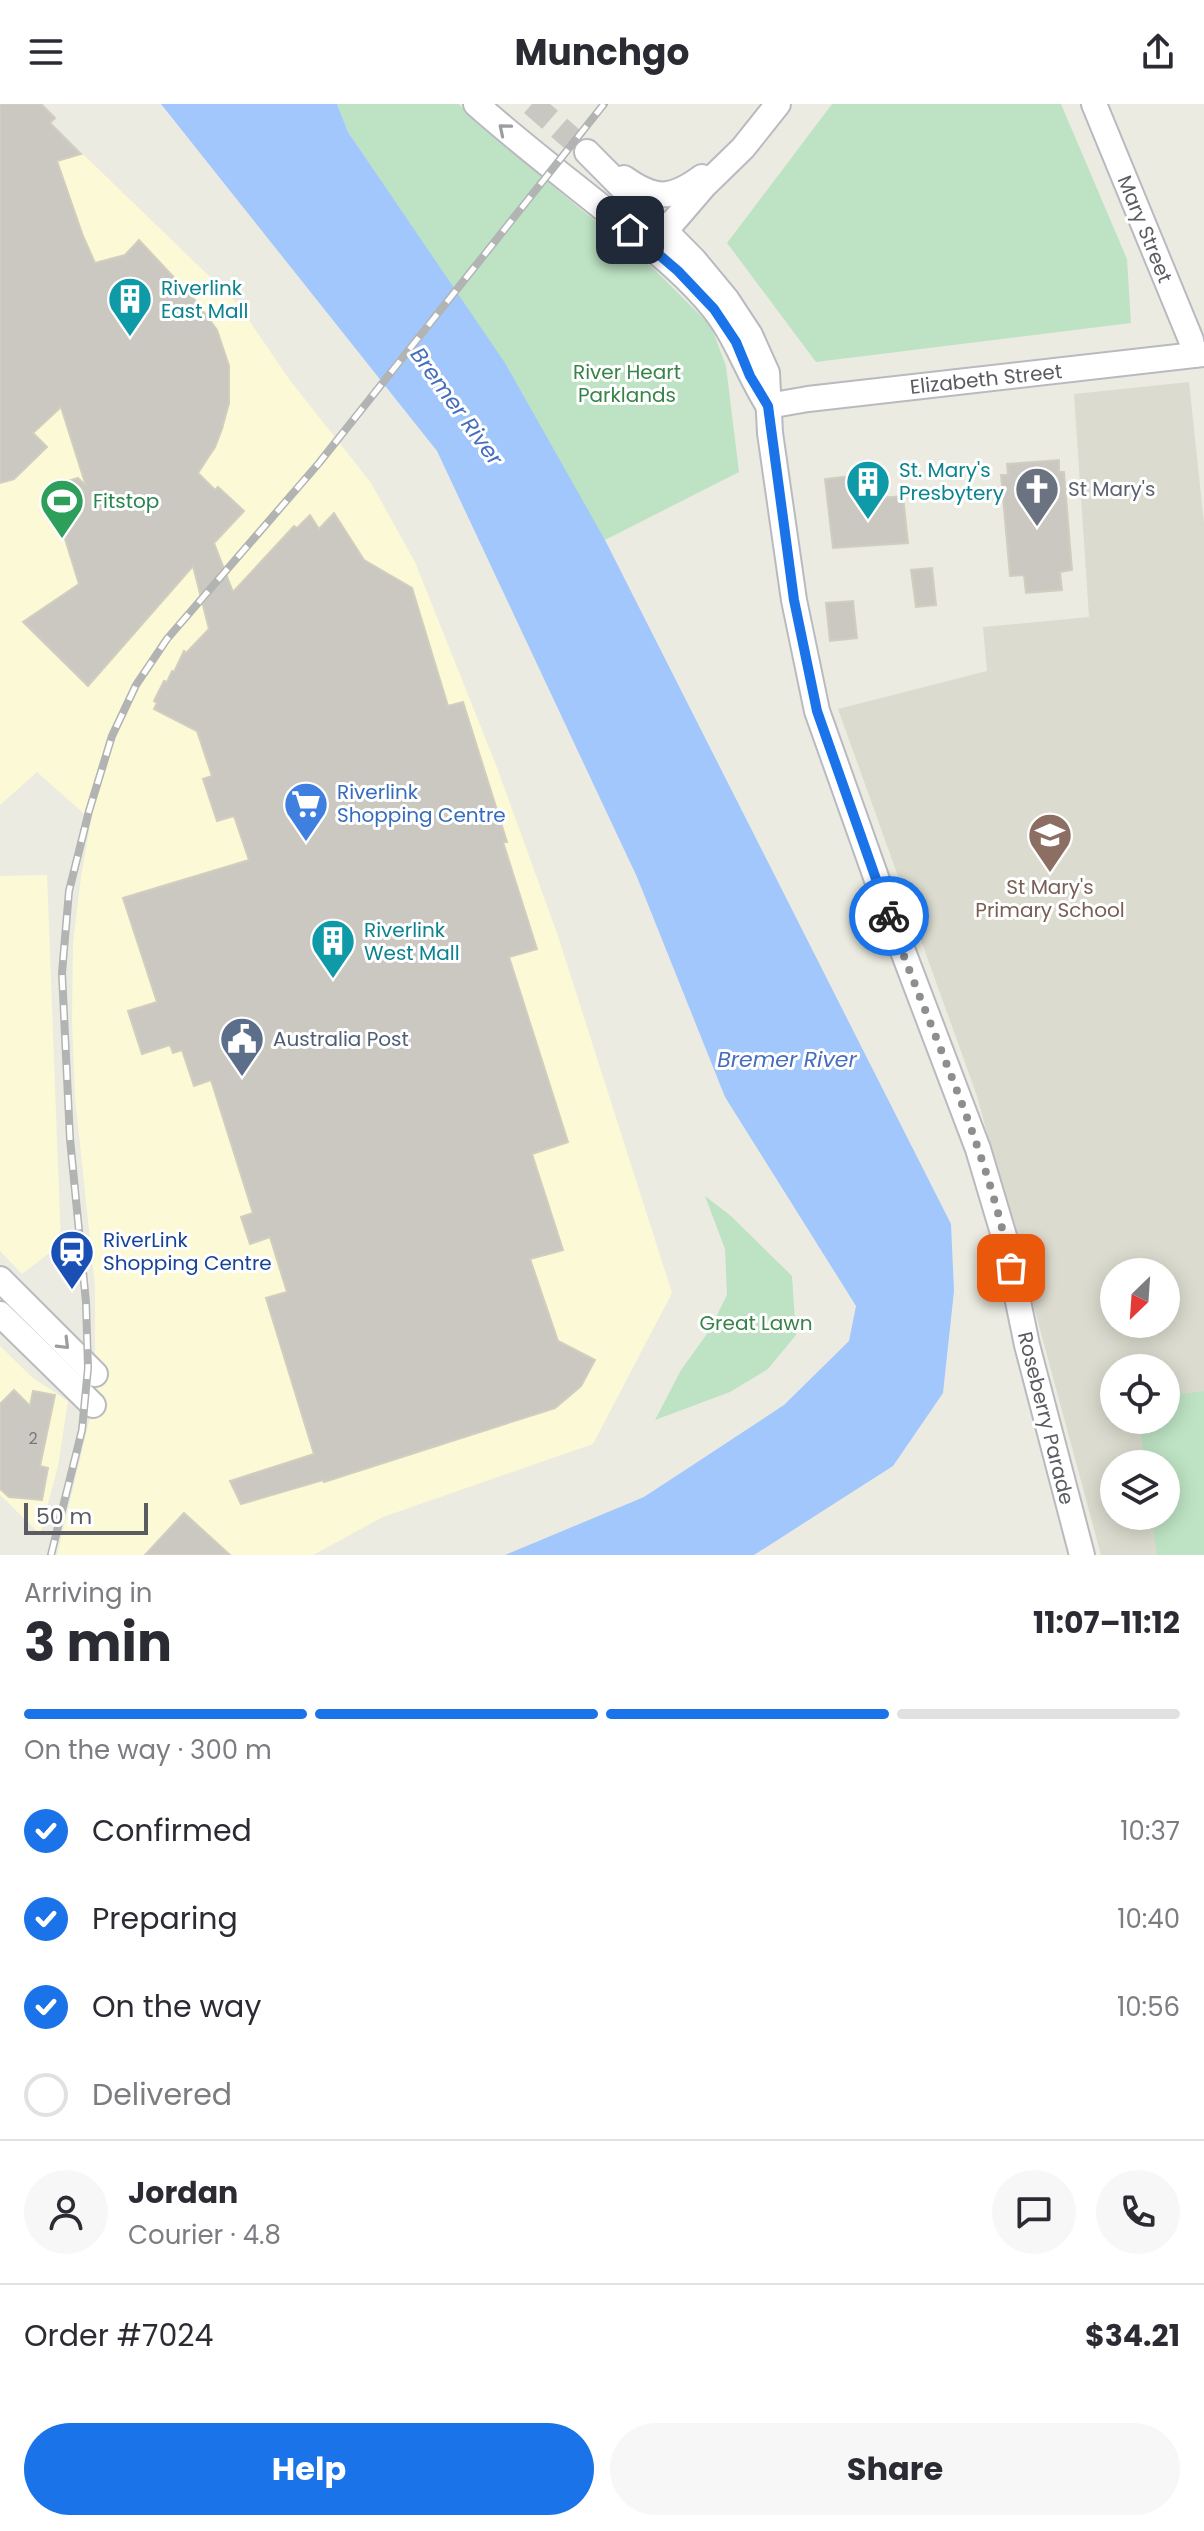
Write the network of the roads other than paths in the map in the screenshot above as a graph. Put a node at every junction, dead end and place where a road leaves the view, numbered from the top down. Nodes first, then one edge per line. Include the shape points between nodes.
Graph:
1 (476, 104) edge
2 (778, 104) edge
3 (1094, 104) edge
4 (743, 148) junction
5 (664, 245) junction
6 (1199, 355) edge
7 (768, 406) junction
8 (0, 1279) edge
9 (0, 1314) edge
10 (95, 1374) dead end
11 (93, 1405) dead end
12 (1082, 1555) edge

5 -> 1 street
2 - 4 street
3 - 6 street, Mary Street
4 - 5 street via 710,200
4 - 5 street via 669,195 638,188 589,153
5 - 7 street via 725,323
6 - 7 street, Elizabeth Street
7 - 12 street, Roseberry Parade via 794,600 817,711 978,1149
8 -> 10 street
9 - 11 street

